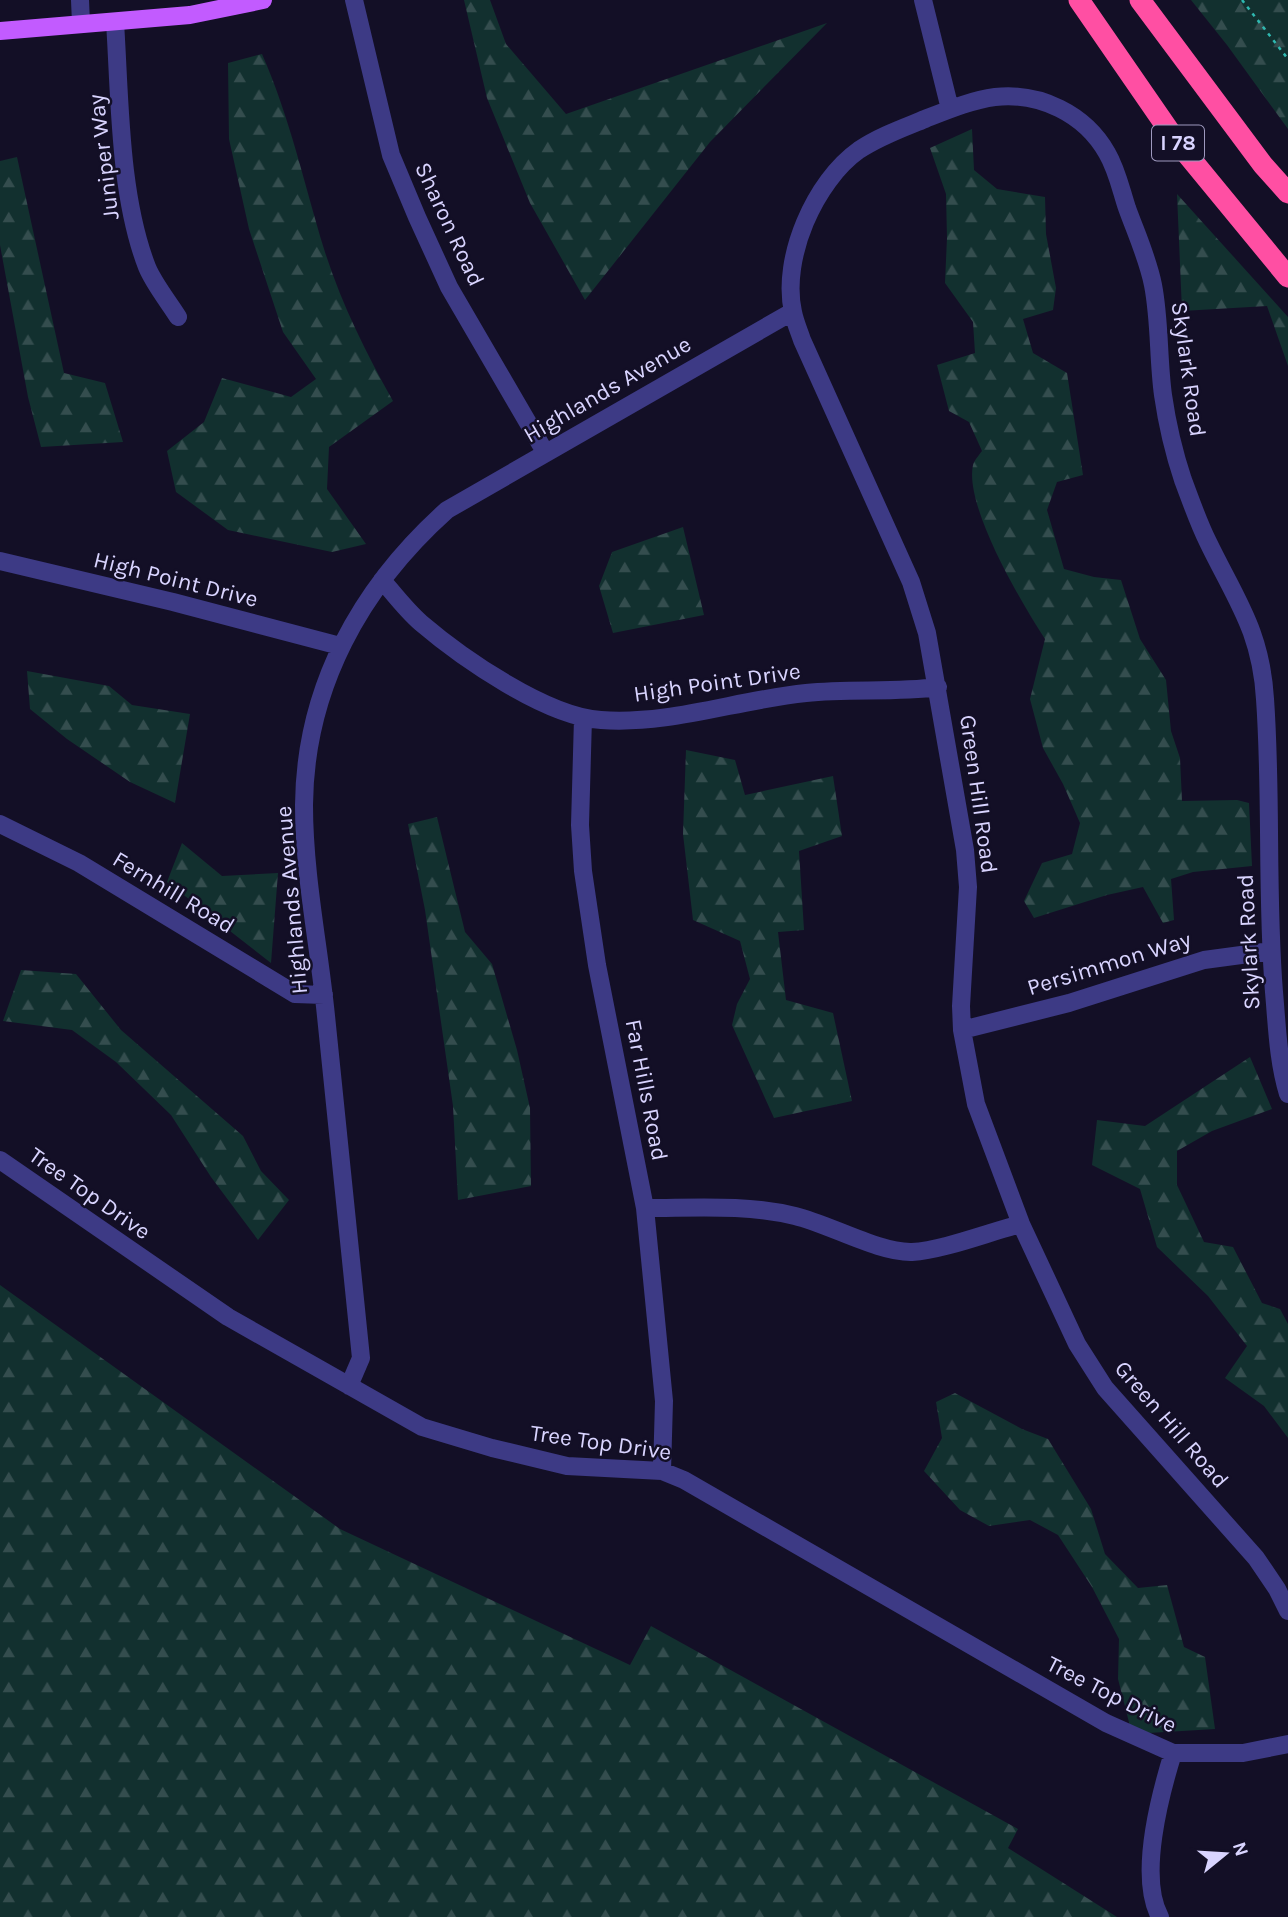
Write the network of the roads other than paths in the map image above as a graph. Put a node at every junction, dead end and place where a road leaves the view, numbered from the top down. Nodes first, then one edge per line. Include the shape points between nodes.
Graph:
1 (80, 0) edge
2 (263, 0) edge
3 (354, 0) edge
4 (923, 0) edge
5 (1079, 0) edge
6 (1140, 0) edge
7 (116, 22) junction
8 (81, 23) junction
9 (0, 31) edge
10 (950, 109) junction
11 (1288, 193) edge
12 (1288, 277) edge
13 (792, 312) junction
14 (178, 317) dead end
15 (545, 452) junction
16 (0, 561) edge
17 (382, 580) junction
18 (340, 646) junction
19 (938, 688) junction
20 (583, 718) junction
21 (0, 824) edge
22 (1271, 951) junction
23 (324, 995) junction
24 (962, 1030) junction
25 (1288, 1094) edge
26 (0, 1160) edge
27 (645, 1208) junction
28 (1021, 1224) junction
29 (349, 1386) junction
30 (662, 1471) junction
31 (1288, 1611) edge
32 (1288, 1744) edge
33 (1173, 1754) junction
34 (1160, 1917) edge

1 - 8 street
2 - 7 main road via 190,15
3 - 15 street, Sharon Road via 391,155 417,217 449,287
4 - 10 street
5 - 12 highway, I 78 via 1177,142
6 - 11 highway, I 78
7 - 8 main road
7 - 14 street, Juniper Way via 124,170 148,268
8 - 9 main road
10 - 13 street, Green Hill Road via 874,141 831,178 811,209 797,244
10 - 22 street, Skylark Road via 1008,96 1054,106 1093,134 1117,175 1153,283 1163,392 1182,475 1199,523 1248,618 1259,655 1265,701
13 - 15 street, Highlands Avenue
13 - 19 street, Green Hill Road via 911,582
15 - 17 street, Highlands Avenue via 447,510 418,536
16 - 18 street, High Point Drive
17 - 18 street, Highlands Avenue
17 - 20 street, High Point Drive via 420,622 474,663 533,698
18 - 23 street, Highlands Avenue via 311,740 304,804
19 - 20 street, High Point Drive via 807,693 665,718
19 - 24 street, Green Hill Road via 968,887
20 - 27 street, Far Hills Road via 583,871
21 - 23 street, Fernhill Road via 79,863 295,994
22 - 24 street, Persimmon Way via 1194,962 1069,1003
22 - 25 street, Skylark Road
23 - 29 street, Highlands Avenue via 361,1358
24 - 28 street, Green Hill Road via 976,1104
26 - 29 street, Tree Top Drive via 228,1318
27 - 28 street via 756,1209 797,1216 910,1252
27 - 30 street, Far Hills Road via 664,1401
28 - 31 street, Green Hill Road via 1077,1344 1105,1388 1256,1558
29 - 30 street, Tree Top Drive via 422,1427 492,1448 567,1466
30 - 33 street, Tree Top Drive via 1106,1723
32 - 33 street, Tree Top Drive via 1243,1753
33 - 34 street via 1153,1849 1152,1900

